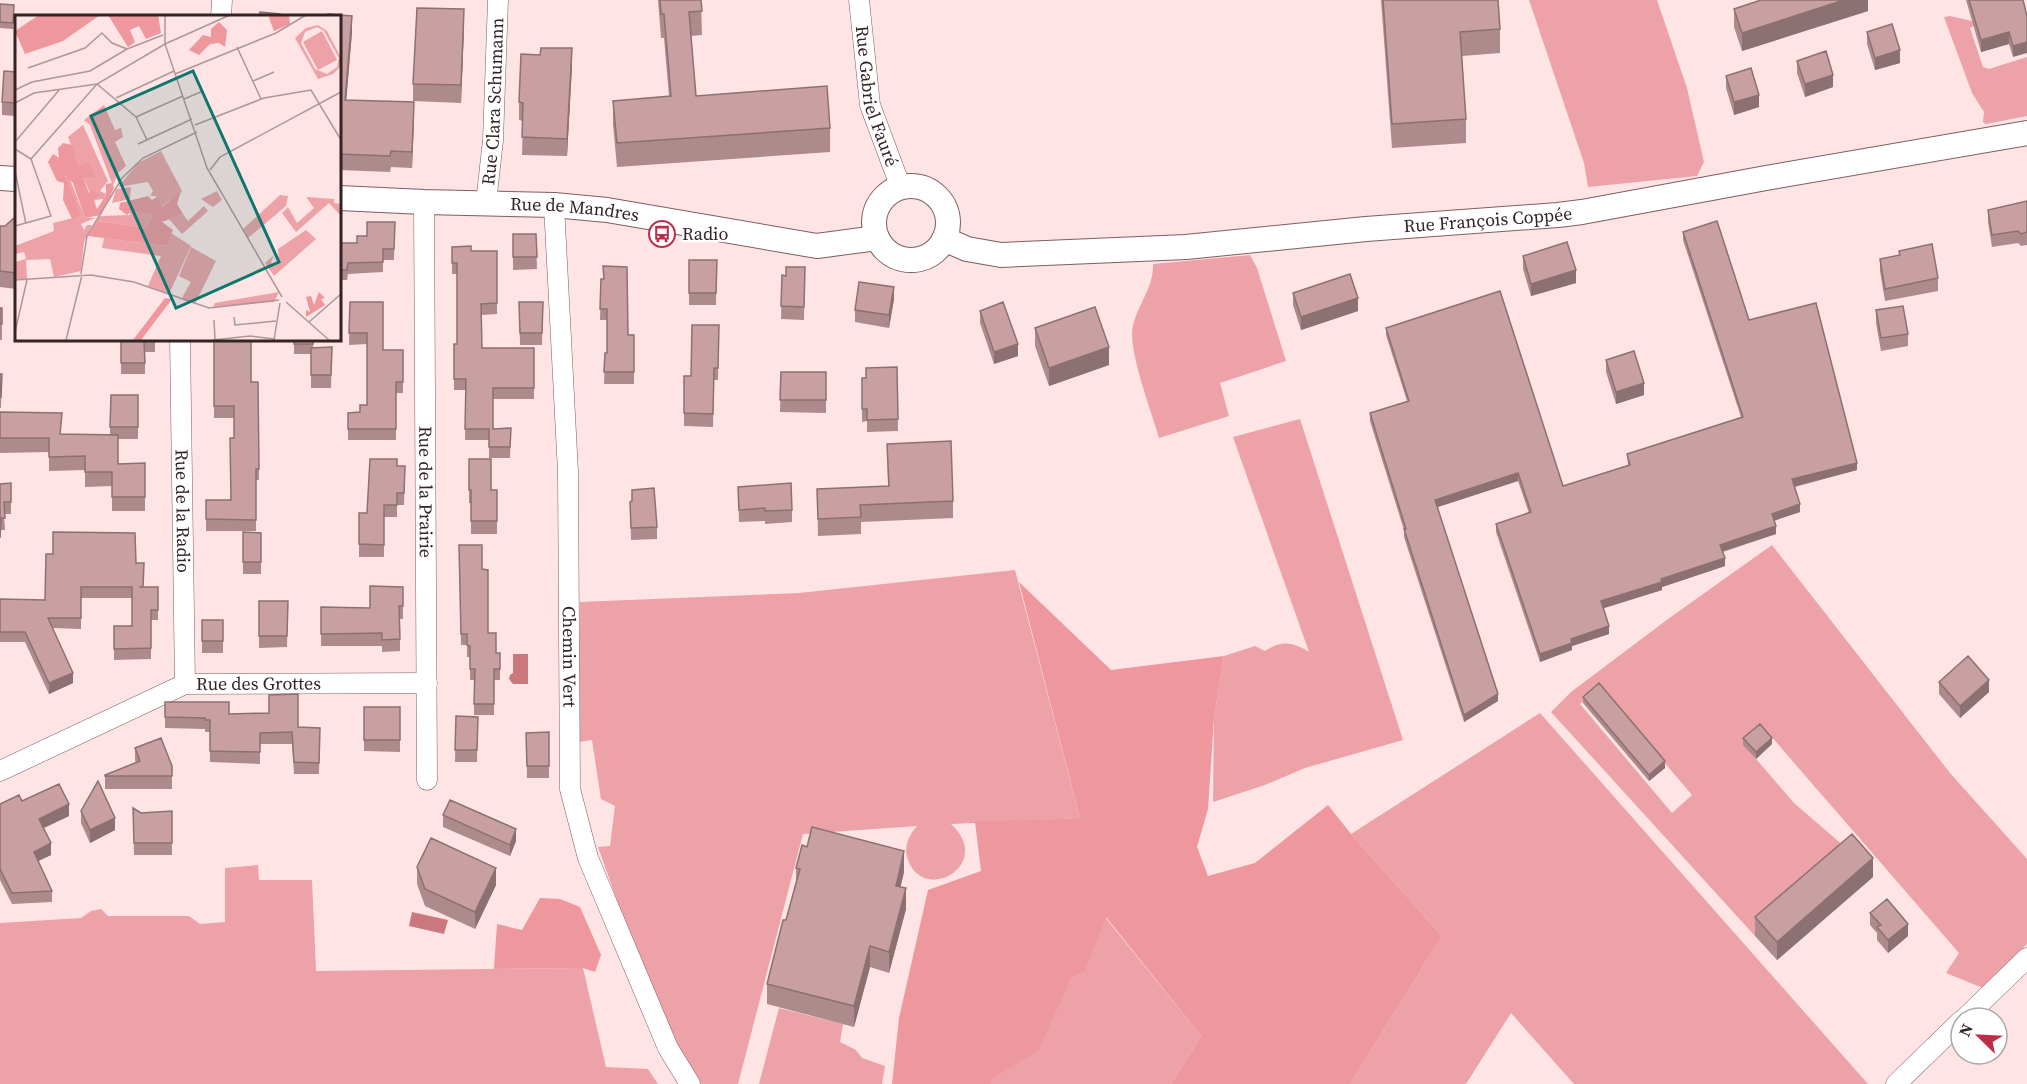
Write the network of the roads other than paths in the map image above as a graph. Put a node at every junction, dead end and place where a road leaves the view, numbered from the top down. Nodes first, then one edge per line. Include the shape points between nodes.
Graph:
1 (222, 0) edge
2 (498, 0) edge
3 (859, 0) edge
4 (221, 15) edge
5 (2027, 133) edge
6 (0, 178) edge
7 (15, 179) edge
8 (901, 188) junction
9 (340, 198) edge
10 (424, 202) junction
11 (486, 203) junction
12 (554, 205) junction
13 (877, 238) junction
14 (944, 239) junction
15 (180, 340) edge
16 (427, 683) junction
17 (185, 684) junction
18 (0, 771) edge
19 (427, 780) dead end
20 (2027, 958) edge
21 (1977, 1006) edge
22 (1949, 1033) edge
23 (690, 1084) edge
24 (1896, 1084) edge

1 - 4 street
2 - 11 street, Rue Clara Schumann via 493,140
3 - 8 street, Rue Gabriel Fauré via 870,105
5 - 14 street, Rue François Coppée via 1558,215 1186,247 1001,255 967,249
6 - 7 street
8 - 13 street via 878,208 874,218
8 - 14 street via 922,188 939,200 948,219
9 - 10 street, Rue de Mandres
10 - 11 street, Rue de Mandres
10 - 16 street, Rue de la Prairie
11 - 12 street, Rue de Mandres
12 - 13 street, Rue de Mandres via 607,210 818,246
12 - 23 street, Chemin Vert via 568,472 570,789 588,858 668,1048
13 - 14 street via 890,254 910,260 930,255
15 - 17 street, Rue de la Radio
16 - 17 street, Rue des Grottes
16 - 19 street, Rue de la Prairie
17 - 18 street, Rue des Grottes
20 - 21 street
22 - 24 street

